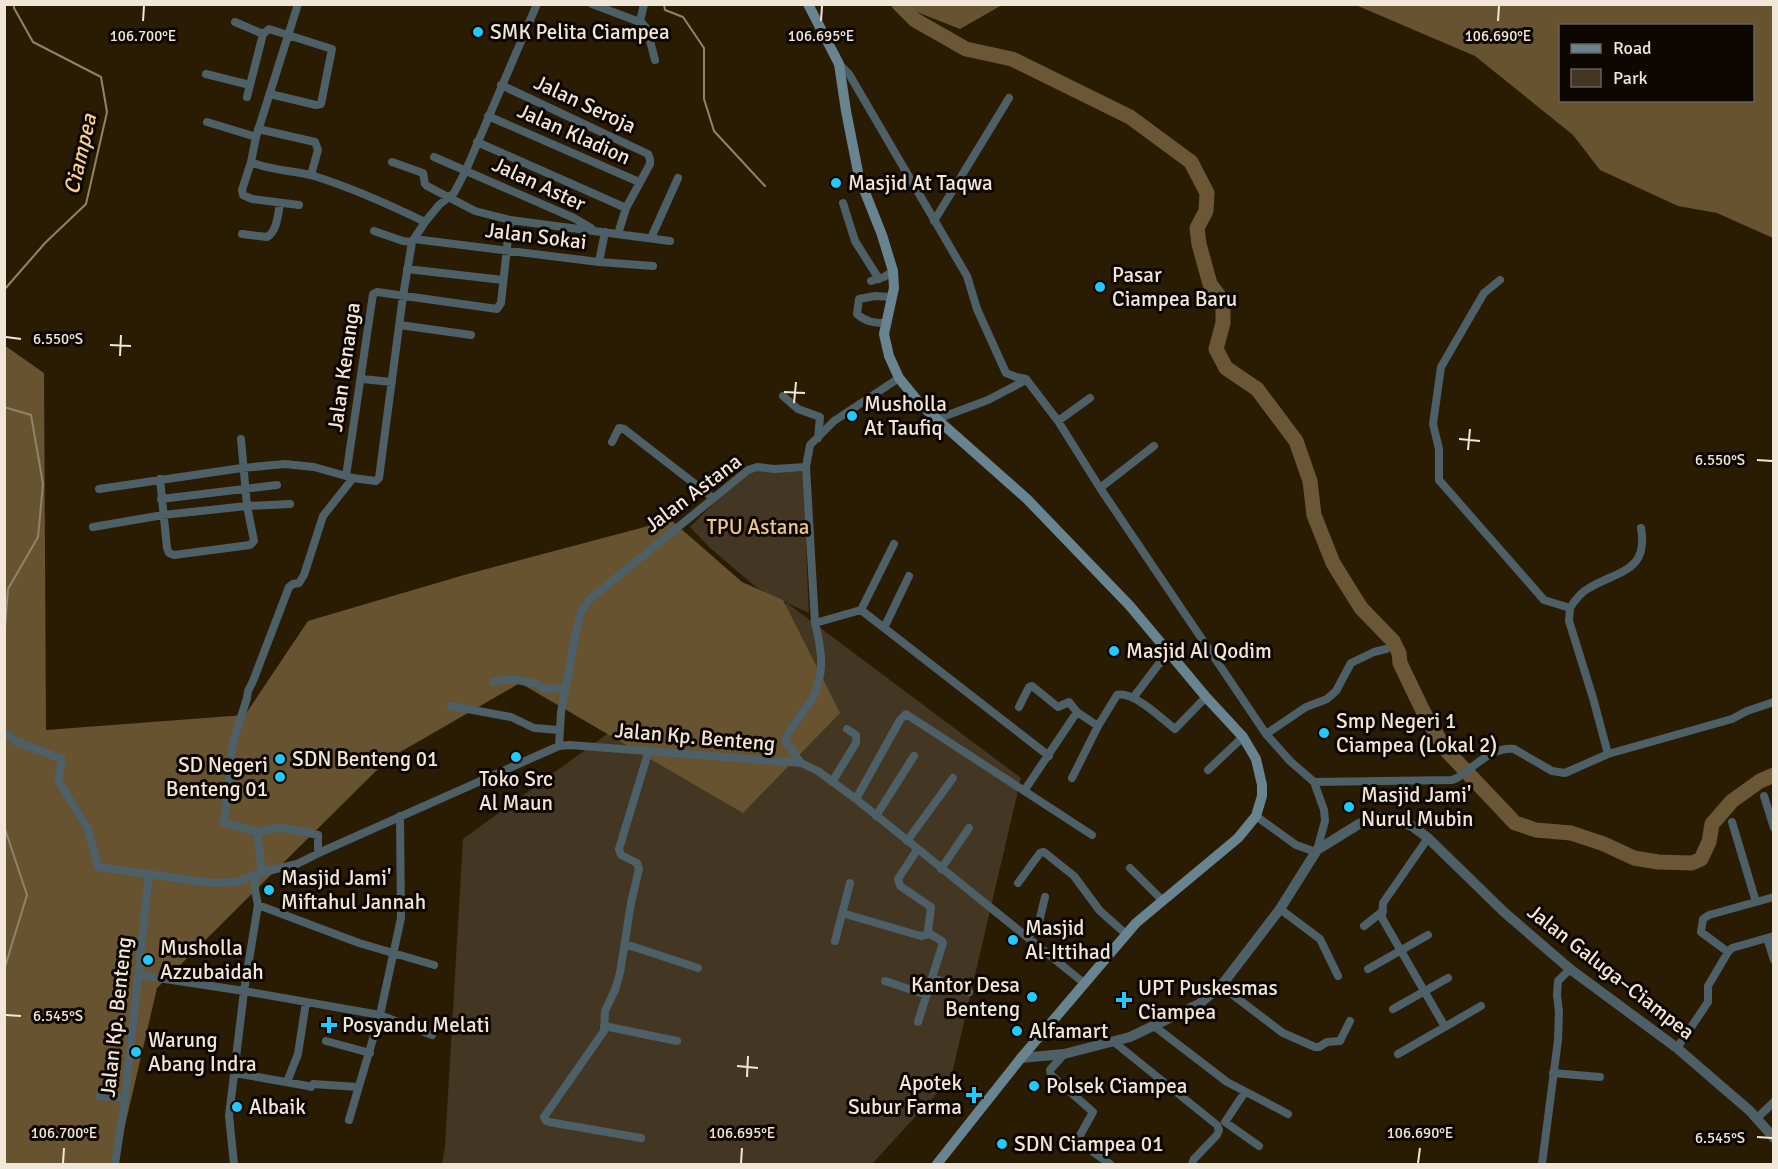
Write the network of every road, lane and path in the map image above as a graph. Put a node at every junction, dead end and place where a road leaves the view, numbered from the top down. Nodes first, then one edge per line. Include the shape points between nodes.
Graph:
1 (297, 4) edge
2 (537, 4) edge
3 (592, 4) edge
4 (644, 4) edge
5 (808, 4) edge
6 (640, 21) junction
7 (235, 22) dead end
8 (263, 34) junction
9 (288, 35) junction
10 (654, 60) dead end
11 (839, 64) junction
12 (206, 74) dead end
13 (250, 85) junction
14 (501, 85) junction
15 (270, 94) junction
16 (247, 97) dead end
17 (1009, 98) dead end
18 (492, 118) junction
19 (207, 122) dead end
20 (257, 133) junction
21 (477, 142) junction
22 (434, 157) dead end
23 (251, 162) junction
24 (392, 162) dead end
25 (466, 171) junction
26 (311, 175) junction
27 (678, 178) dead end
28 (639, 182) junction
29 (449, 198) junction
30 (280, 203) junction
31 (843, 203) dead end
32 (299, 205) dead end
33 (626, 208) junction
34 (510, 220) junction
35 (934, 221) junction
36 (425, 222) junction
37 (374, 231) dead end
38 (601, 232) junction
39 (242, 234) dead end
40 (618, 234) junction
41 (651, 238) junction
42 (413, 241) junction
43 (670, 241) dead end
44 (507, 251) junction
45 (599, 262) junction
46 (653, 266) dead end
47 (407, 269) junction
48 (893, 271) junction
49 (503, 280) junction
50 (1500, 280) dead end
51 (403, 296) junction
52 (892, 297) junction
53 (886, 323) junction
54 (400, 326) junction
55 (471, 335) dead end
56 (899, 378) junction
57 (362, 380) junction
58 (1026, 380) junction
59 (392, 382) junction
60 (783, 396) dead end
61 (1090, 398) dead end
62 (937, 419) junction
63 (1058, 421) junction
64 (818, 438) junction
65 (241, 439) dead end
66 (612, 442) dead end
67 (1154, 446) dead end
68 (806, 467) junction
69 (242, 468) junction
70 (350, 477) junction
71 (160, 479) junction
72 (277, 485) dead end
73 (245, 488) junction
74 (1100, 488) junction
75 (99, 489) dead end
76 (713, 498) junction
77 (161, 499) junction
78 (290, 504) dead end
79 (247, 506) junction
80 (163, 515) junction
81 (93, 527) dead end
82 (1641, 528) dead end
83 (894, 544) dead end
84 (909, 576) dead end
85 (1570, 608) junction
86 (861, 610) junction
87 (815, 623) junction
88 (884, 628) junction
89 (1386, 649) dead end
90 (1171, 653) junction
91 (494, 682) dead end
92 (566, 688) junction
93 (1206, 697) junction
94 (1133, 698) junction
95 (1773, 702) edge
96 (451, 706) dead end
97 (1019, 707) dead end
98 (1077, 712) junction
99 (1098, 726) junction
100 (847, 729) dead end
101 (560, 730) junction
102 (1266, 734) junction
103 (4, 735) edge
104 (1243, 737) junction
105 (559, 746) junction
106 (649, 750) junction
107 (1608, 754) junction
108 (914, 756) dead end
109 (1049, 756) junction
110 (801, 763) junction
111 (1208, 770) dead end
112 (952, 778) dead end
113 (1072, 778) dead end
114 (832, 782) junction
115 (1314, 782) junction
116 (1024, 791) junction
117 (1764, 796) dead end
118 (856, 799) junction
119 (400, 816) junction
120 (876, 816) junction
121 (1256, 816) junction
122 (1732, 822) dead end
123 (969, 828) dead end
124 (1773, 828) edge
125 (257, 832) junction
126 (1092, 835) dead end
127 (1428, 838) junction
128 (907, 841) junction
129 (917, 850) junction
130 (1317, 851) junction
131 (318, 853) junction
132 (1130, 868) dead end
133 (941, 869) junction
134 (149, 873) junction
135 (259, 873) junction
136 (850, 883) dead end
137 (1018, 883) dead end
138 (1045, 897) dead end
139 (1773, 897) edge
140 (1162, 900) junction
141 (1756, 902) junction
142 (258, 905) junction
143 (1280, 909) junction
144 (1383, 910) junction
145 (842, 913) junction
146 (1364, 926) dead end
147 (930, 934) junction
148 (1126, 934) junction
149 (1428, 935) dead end
150 (1770, 937) edge
151 (1028, 938) junction
152 (835, 941) dead end
153 (625, 944) junction
154 (1402, 951) junction
155 (1728, 952) junction
156 (393, 953) junction
157 (1773, 960) edge
158 (434, 965) dead end
159 (698, 968) dead end
160 (1368, 969) dead end
161 (1570, 969) junction
162 (139, 975) junction
163 (1338, 976) dead end
164 (933, 978) junction
165 (1448, 978) dead end
166 (885, 981) dead end
167 (1084, 983) junction
168 (1221, 986) junction
169 (244, 991) junction
170 (969, 992) dead end
171 (1425, 992) junction
172 (927, 995) junction
173 (306, 1002) junction
174 (1481, 1006) dead end
175 (1393, 1009) dead end
176 (380, 1015) junction
177 (1350, 1021) dead end
178 (918, 1022) dead end
179 (604, 1026) junction
180 (1154, 1026) junction
181 (1445, 1027) junction
182 (432, 1035) dead end
183 (326, 1041) dead end
184 (677, 1041) dead end
185 (1114, 1042) junction
186 (1677, 1048) junction
187 (370, 1053) junction
188 (1064, 1054) junction
189 (1398, 1054) dead end
190 (1022, 1058) junction
191 (235, 1073) junction
192 (1553, 1073) junction
193 (1600, 1077) dead end
194 (287, 1082) junction
195 (358, 1087) junction
196 (1245, 1092) junction
197 (99, 1096) dead end
198 (125, 1098) junction
199 (1773, 1102) edge
200 (1288, 1114) dead end
201 (1757, 1118) junction
202 (349, 1120) dead end
203 (641, 1138) dead end
204 (1773, 1138) edge
205 (1259, 1146) dead end
206 (115, 1164) edge
207 (234, 1164) edge
208 (937, 1164) edge
209 (1110, 1164) edge
210 (1192, 1164) edge
211 (1542, 1164) edge

1 - 9 street
2 - 14 street
3 - 6 street
4 - 6 street
5 - 11 main road
6 - 10 street via 647,28
7 - 8 street
8 - 9 street via 269,29
8 - 13 street
9 - 15 street
9 - 15 street via 332,49 321,104
11 - 35 street via 849,74
11 - 48 main road via 859,177
12 - 13 street
13 - 16 street
14 - 18 street
14 - 28 street, Jalan Seroja via 648,154 650,164
15 - 20 street
17 - 35 street
18 - 21 street
18 - 28 street, Jalan Kladion
19 - 20 street
20 - 23 street
20 - 26 street via 315,142 318,150
21 - 25 street
21 - 33 street
22 - 25 street, Jalan Aster
23 - 26 street
23 - 30 street via 243,195
24 - 29 street via 424,174 426,184
25 - 29 street
25 - 38 street, Jalan Aster
26 - 36 street via 358,190
27 - 41 street
28 - 33 street
29 - 34 street via 475,211
29 - 36 street
30 - 32 street
30 - 39 street via 270,236
31 - 48 street via 855,241 875,280
33 - 40 street
34 - 38 street
34 - 44 street
35 - 58 street via 967,276 977,309 1006,373
36 - 42 street
37 - 42 street, Jalan Sokai
38 - 40 street
38 - 45 street
40 - 41 street
41 - 43 street
42 - 44 street, Jalan Sokai
42 - 47 street
44 - 45 street, Jalan Sokai
44 - 49 street
45 - 46 street, Jalan Sokai
47 - 49 street
47 - 51 street
48 - 52 main road
49 - 51 street via 497,309
50 - 85 street via 1484,293 1441,367 1433,424 1439,449 1439,480 1544,600
51 - 54 street
51 - 57 street, Jalan Kenanga via 377,292 371,298
52 - 53 main road
52 - 53 street via 859,299 859,316 871,323
53 - 56 main road via 886,346
54 - 55 street
54 - 59 street
56 - 62 main road
56 - 64 street via 834,421
57 - 59 street
57 - 70 street, Jalan Kenanga
58 - 62 street via 988,400
58 - 63 street
59 - 70 street via 379,478 376,481
60 - 64 street via 798,409 820,417
61 - 63 street
62 - 90 main road via 1027,499
63 - 74 street
64 - 68 street via 810,445
65 - 69 street
66 - 76 street via 619,428 624,429
67 - 74 street
68 - 76 street, Jalan Astana via 757,467
68 - 87 street
69 - 70 street via 300,465
69 - 71 street
69 - 73 street
70 - 125 street via 323,516 304,575 299,583 289,587 237,727 224,823
71 - 75 street
71 - 77 street
72 - 73 street
73 - 77 street
73 - 79 street
74 - 102 street
76 - 92 street, Jalan Astana via 590,599 581,612
77 - 80 street
78 - 79 street
79 - 80 street
79 - 80 street via 253,543 174,555 167,548
80 - 81 street
82 - 85 street via 1642,552 1623,573 1587,588
83 - 86 street
84 - 88 street
85 - 107 street via 1569,621
86 - 87 street
86 - 88 street
87 - 110 street via 821,645 819,686 786,738
88 - 109 street
89 - 102 street via 1351,663 1336,691 1327,699 1306,707
90 - 93 main road
90 - 94 street
91 - 92 street via 517,680 545,689
92 - 101 street, Jalan Astana
93 - 94 street via 1178,732
93 - 104 main road
94 - 99 street via 1117,695
95 - 107 street via 1732,719
96 - 101 street via 504,715 534,728
97 - 98 street via 1032,686 1058,707 1069,702
98 - 99 street
98 - 109 street
99 - 113 street
100 - 114 street via 856,735 856,743
101 - 105 street, Jalan Astana
102 - 115 street
103 - 134 street, Jalan Kp. Benteng via 62,759 58,780 88,829 98,867
104 - 111 street
104 - 121 main road via 1256,759 1262,785
105 - 106 street, Jalan Kp. Benteng
105 - 119 street, Jalan Kp. Benteng
106 - 110 street, Jalan Kp. Benteng
106 - 153 street via 619,849 621,855 639,866
107 - 115 street via 1565,773 1552,771 1507,748 1495,751 1457,778
108 - 120 street
109 - 116 street
110 - 114 street, Jalan Kp. Benteng
112 - 128 street
114 - 118 street, Jalan Kp. Benteng
115 - 130 street via 1325,821
116 - 118 street via 906,714
116 - 126 street
117 - 124 street
118 - 120 street, Jalan Kp. Benteng
119 - 131 street, Jalan Kp. Benteng
119 - 156 street via 401,918
120 - 128 street, Jalan Kp. Benteng
121 - 130 street via 1296,845
121 - 140 main road via 1238,838
122 - 141 street
123 - 133 street
125 - 131 street via 276,828 318,835
125 - 135 street
127 - 130 street, Jalan Galuga–Ciampea via 1396,819 1379,817 1346,831
127 - 144 street via 1383,903
127 - 161 street, Jalan Galuga–Ciampea
128 - 129 street, Jalan Kp. Benteng
129 - 133 street, Jalan Kp. Benteng
129 - 147 street via 898,882 931,907
130 - 143 street, Jalan Galuga–Ciampea
131 - 135 street, Jalan Kp. Benteng via 297,864
132 - 140 street
133 - 151 street, Jalan Kp. Benteng
134 - 135 street, Jalan Kp. Benteng via 211,883 237,882
134 - 162 street, Jalan Kp. Benteng
135 - 142 street via 255,890
136 - 145 street
137 - 148 street via 1044,852 1074,876 1100,910
138 - 151 street via 1039,922
139 - 141 street
140 - 148 main road
141 - 155 street via 1703,919 1701,932
142 - 156 street
142 - 169 street
143 - 163 street via 1320,939
143 - 168 street, Jalan Galuga–Ciampea
144 - 146 street
144 - 154 street via 1382,918
145 - 147 street via 921,936
145 - 152 street
147 - 164 street via 943,944
148 - 167 main road
149 - 154 street
150 - 155 street
150 - 157 street
151 - 167 street, Jalan Kp. Benteng
153 - 159 street
153 - 179 street via 621,973 605,1011
154 - 160 street
154 - 171 street
155 - 186 street via 1708,986 1708,1002
156 - 158 street
156 - 176 street
161 - 186 street, Jalan Galuga–Ciampea
161 - 192 street via 1558,981 1558,1040
162 - 169 street
162 - 198 street, Jalan Kp. Benteng
164 - 170 street
164 - 172 street
165 - 171 street
166 - 172 street
167 - 190 main road
168 - 177 street via 1283,1034 1318,1048 1340,1041
168 - 180 street, Jalan Galuga–Ciampea via 1199,1004
169 - 173 street
169 - 191 street
171 - 175 street
171 - 181 street
172 - 178 street
173 - 176 street
173 - 194 street via 298,1054
174 - 181 street
176 - 182 street
176 - 187 street
179 - 184 street
179 - 203 street via 602,1035 544,1116 549,1122
180 - 185 street, Jalan Galuga–Ciampea
180 - 196 street
181 - 189 street
183 - 187 street
185 - 188 street, Jalan Galuga–Ciampea
185 - 210 street via 1217,1125 1217,1135
186 - 201 street, Jalan Galuga–Ciampea
187 - 195 street
188 - 190 street, Jalan Galuga–Ciampea
188 - 209 street via 1051,1075 1093,1112 1079,1142
190 - 208 main road
191 - 194 street
191 - 207 street via 229,1116
192 - 193 street
192 - 211 street
194 - 195 street
195 - 202 street
196 - 200 street
196 - 205 street via 1224,1122
197 - 198 street
198 - 206 street, Jalan Kp. Benteng
199 - 201 street
201 - 204 street, Jalan Galuga–Ciampea

